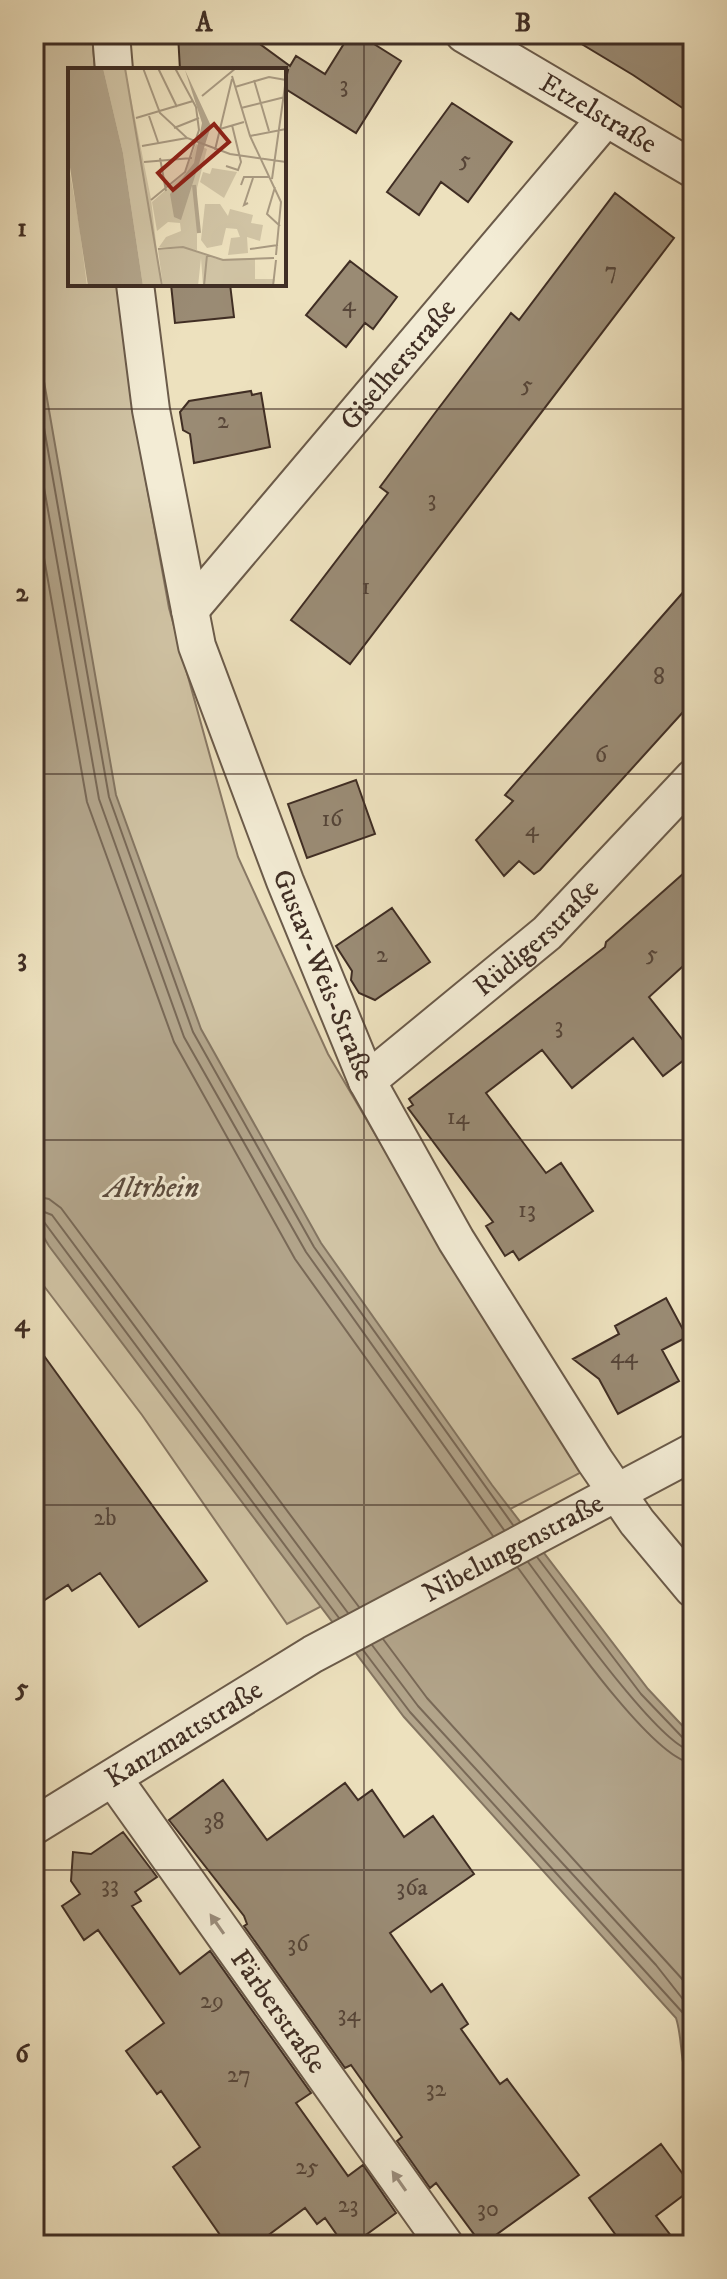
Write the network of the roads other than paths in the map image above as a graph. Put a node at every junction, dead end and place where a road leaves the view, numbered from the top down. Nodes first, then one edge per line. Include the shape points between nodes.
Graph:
1 (111, 34) edge
2 (464, 34) edge
3 (114, 68) edge
4 (606, 118) junction
5 (693, 169) edge
6 (135, 286) edge
7 (190, 610) junction
8 (693, 778) edge
9 (367, 1081) junction
10 (693, 1452) edge
11 (615, 1493) junction
12 (693, 1589) edge
13 (334, 1643) joint
14 (113, 1778) junction
15 (34, 1826) edge
16 (445, 2245) edge

1 - 3 street
2 - 4 street, Etzelstraße
4 - 5 street, Etzelstraße
4 - 7 street, Giselherstraße
6 - 7 street, Gustav-Weis-Straße via 151,410
7 - 9 street, Gustav-Weis-Straße via 197,646 285,881
8 - 9 street, Rüdigerstraße via 547,933
9 - 11 street, Gustav-Weis-Straße via 456,1240
10 - 11 street, Nibelungenstraße
11 - 12 street, Gustav-Weis-Straße
11 - 13 street, Nibelungenstraße
13 - 14 street, Kanzmattstraße
14 - 15 street, Kanzmattstraße
16 -> 14 street, Färberstraße

